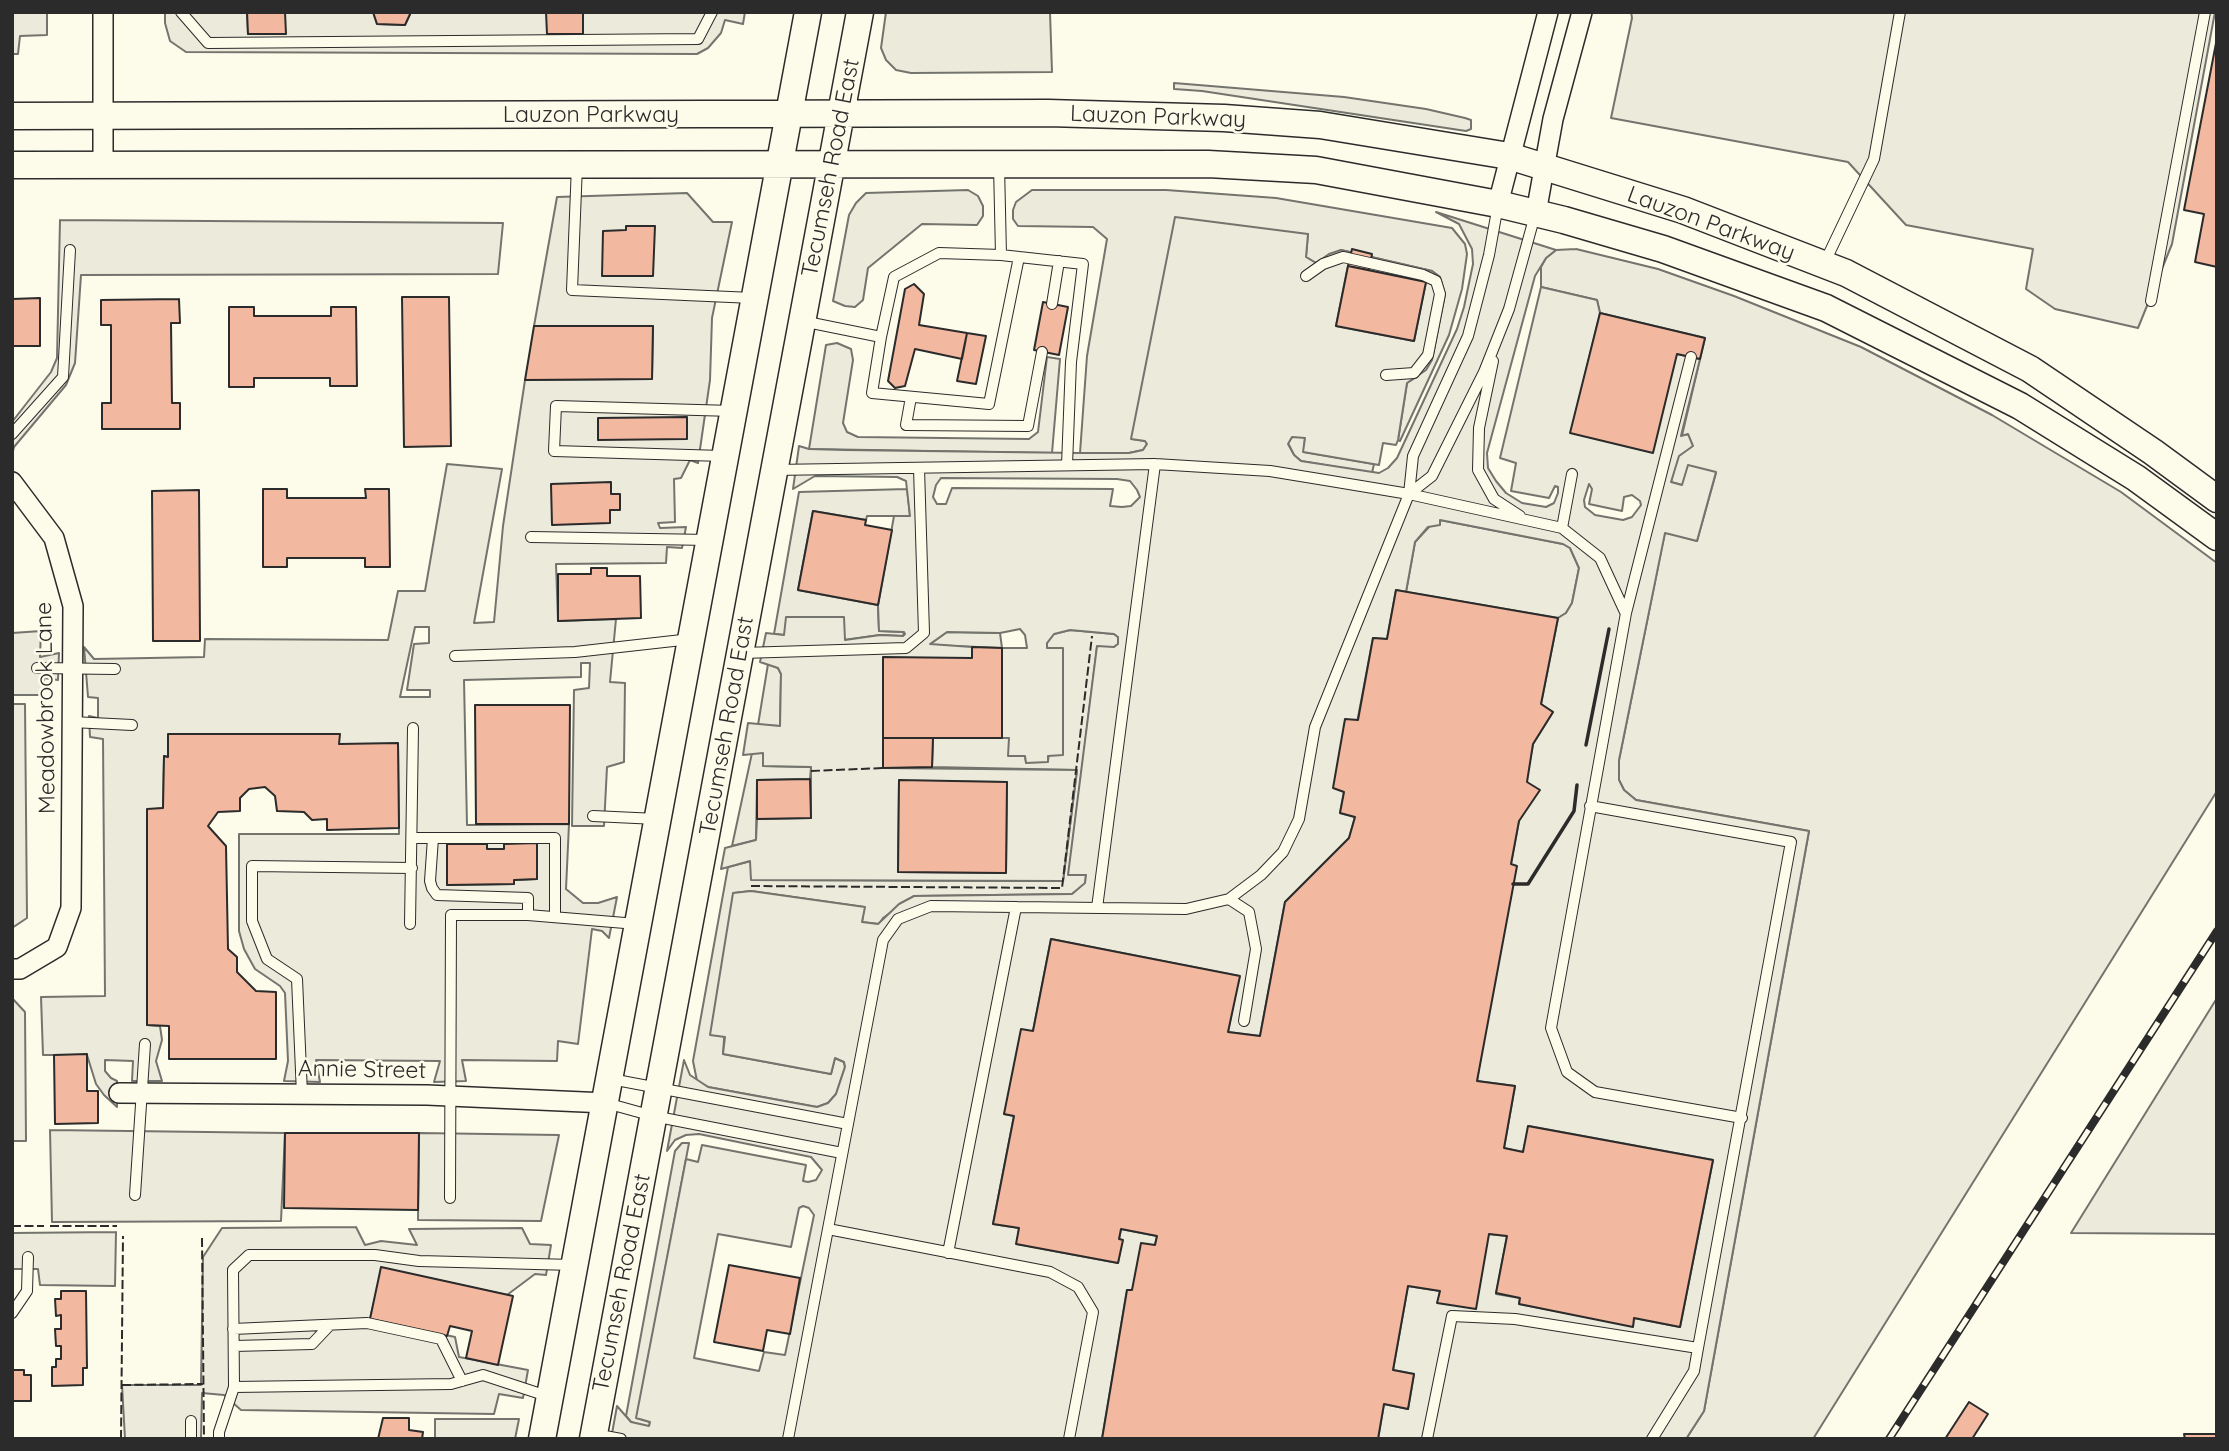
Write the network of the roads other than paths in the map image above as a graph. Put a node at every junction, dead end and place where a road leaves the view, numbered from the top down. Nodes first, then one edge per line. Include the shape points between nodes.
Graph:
1 (103, 12) edge
2 (181, 12) edge
3 (712, 12) edge
4 (808, 12) edge
5 (860, 12) edge
6 (1548, 12) edge
7 (1582, 12) edge
8 (1900, 12) edge
9 (2205, 12) edge
10 (103, 115) junction
11 (789, 115) junction
12 (841, 115) junction
13 (12, 116) edge
14 (1509, 156) junction
15 (577, 164) junction
16 (780, 164) junction
17 (832, 164) junction
18 (999, 164) junction
19 (12, 165) edge
20 (103, 165) junction
21 (1544, 167) junction
22 (1498, 204) junction
23 (1536, 213) junction
24 (70, 250) dead end
25 (1002, 255) junction
26 (1019, 257) junction
27 (1059, 261) junction
28 (1823, 265) junction
29 (1306, 276) dead end
30 (755, 298) junction
31 (2151, 301) dead end
32 (1052, 304) dead end
33 (802, 321) junction
34 (881, 337) junction
35 (1498, 338) junction
36 (1042, 352) dead end
37 (1690, 357) dead end
38 (1386, 375) dead end
39 (911, 397) junction
40 (734, 411) junction
41 (12, 434) edge
42 (725, 456) junction
43 (1155, 464) junction
44 (1067, 466) junction
45 (919, 468) junction
46 (774, 470) junction
47 (1572, 474) dead end
48 (12, 482) edge
49 (1409, 494) junction
50 (2217, 499) edge
51 (1526, 520) junction
52 (1562, 528) junction
53 (531, 537) dead end
54 (2217, 537) edge
55 (710, 540) junction
56 (1626, 613) junction
57 (691, 639) junction
58 (740, 653) junction
59 (455, 656) dead end
60 (37, 668) dead end
61 (73, 668) junction
62 (115, 669) dead end
63 (72, 722) junction
64 (132, 724) dead end
65 (412, 728) dead end
66 (1590, 806) junction
67 (593, 816) dead end
68 (658, 819) junction
69 (412, 838) junction
70 (433, 838) junction
71 (412, 869) junction
72 (1229, 899) junction
73 (1016, 907) junction
74 (1097, 908) junction
75 (528, 915) junction
76 (555, 917) junction
77 (638, 923) junction
78 (410, 924) dead end
79 (12, 968) edge
80 (1244, 1021) dead end
81 (145, 1044) dead end
82 (658, 1088) junction
83 (608, 1091) junction
84 (119, 1093) dead end
85 (142, 1093) junction
86 (302, 1094) junction
87 (450, 1096) junction
88 (653, 1116) junction
89 (1742, 1118) junction
90 (848, 1124) junction
91 (842, 1153) junction
92 (135, 1195) dead end
93 (450, 1198) dead end
94 (828, 1229) junction
95 (948, 1253) junction
96 (28, 1257) dead end
97 (575, 1265) junction
98 (12, 1314) edge
99 (329, 1326) junction
100 (233, 1329) junction
101 (234, 1346) junction
102 (1698, 1348) junction
103 (462, 1381) junction
104 (234, 1387) junction
105 (550, 1397) junction
106 (191, 1422) dead end
107 (593, 1436) edge
108 (191, 1439) edge
109 (219, 1439) edge
110 (542, 1439) edge
111 (621, 1439) edge
112 (788, 1439) edge
113 (1069, 1439) edge
114 (1427, 1439) edge
115 (1652, 1439) edge

1 - 10 street
2 - 3 lane via 208,43 698,39
4 - 11 main road
5 - 12 main road, Tecumseh Road East
6 - 14 street
7 - 21 street
8 - 28 lane via 1874,159
9 - 31 lane
10 - 11 main road, Lauzon Parkway
10 - 13 main road, Lauzon Parkway
10 - 20 street
11 - 12 main road, Lauzon Parkway
11 - 16 main road
12 - 14 main road, Lauzon Parkway via 1048,113 1224,118 1320,125
12 - 17 main road, Tecumseh Road East
14 - 21 main road, Lauzon Parkway
14 - 22 street
15 - 16 main road, Lauzon Parkway
15 - 20 main road, Lauzon Parkway
15 - 30 lane via 572,290
16 - 17 main road, Lauzon Parkway
16 - 30 main road
17 - 18 main road, Lauzon Parkway
17 - 33 main road, Tecumseh Road East
18 - 22 main road, Lauzon Parkway via 1208,164 1316,170
18 - 25 lane
19 - 20 main road, Lauzon Parkway
21 - 23 street
21 - 28 main road, Lauzon Parkway via 1683,211
22 - 23 main road, Lauzon Parkway
22 - 49 lane via 1468,336 1413,456
23 - 35 lane
23 - 54 main road, Lauzon Parkway via 1663,249 1826,308 2020,405 2136,478
24 - 41 lane via 62,377
25 - 26 lane
25 - 34 lane via 939,253 894,277
26 - 27 lane
26 - 39 lane via 989,404
27 - 32 lane
27 - 44 lane via 1083,264 1071,362
28 - 50 main road, Lauzon Parkway via 2030,369
29 - 38 lane via 1343,257 1436,281 1440,294 1428,355 1414,373
30 - 40 main road
33 - 34 lane
33 - 46 main road, Tecumseh Road East
34 - 39 lane via 872,393
35 - 49 lane via 1432,476
35 - 51 lane via 1479,428 1478,470 1494,499
36 - 39 lane via 1028,426 906,425
37 - 56 lane
40 - 42 main road
40 - 42 lane via 556,406 554,451
42 - 55 main road
43 - 44 lane
43 - 49 lane via 1270,471
43 - 74 lane
44 - 45 lane
45 - 46 lane
45 - 58 lane via 924,633 906,648
46 - 58 main road, Tecumseh Road East
47 - 52 lane
48 - 61 street, Meadowbrook Lane via 54,538 73,606
49 - 51 lane
49 - 72 lane via 1315,727 1299,819 1283,852 1261,876
51 - 52 lane
52 - 56 lane via 1600,558
53 - 55 lane
55 - 57 main road
56 - 66 lane
57 - 59 lane via 575,652
57 - 68 main road
58 - 82 main road, Tecumseh Road East
60 - 61 lane
61 - 62 lane
61 - 63 street, Meadowbrook Lane
63 - 64 lane
63 - 79 street, Meadowbrook Lane via 71,908 57,947 20,969
65 - 69 lane
66 - 89 lane via 1551,1028 1567,1072 1595,1092
66 - 89 lane via 1791,842
67 - 68 lane
68 - 77 main road
69 - 70 lane
69 - 71 lane
70 - 75 lane via 430,881 437,895 528,898
70 - 76 lane via 555,838
71 - 78 lane
71 - 86 lane via 252,866 252,921 257,934 267,959 297,979
72 - 74 lane via 1186,909
72 - 80 lane via 1250,912 1256,949
73 - 74 lane
73 - 90 lane via 931,906 898,919 883,940
73 - 95 lane
75 - 76 lane
75 - 87 lane via 451,915
76 - 77 lane
77 - 83 main road
81 - 85 lane
82 - 83 lane
82 - 88 main road, Tecumseh Road East
82 - 90 lane
83 - 87 street, Annie Street
83 - 88 lane
83 - 97 main road
84 - 85 street, Annie Street
85 - 86 street, Annie Street
85 - 92 lane
86 - 87 street, Annie Street
87 - 93 lane
88 - 91 lane
88 - 107 main road, Tecumseh Road East
89 - 102 lane
90 - 91 lane
91 - 94 lane
94 - 95 lane
94 - 112 lane
95 - 113 lane via 1050,1272 1078,1287 1093,1312
96 - 98 lane via 27,1291
97 - 100 lane via 419,1261 375,1255 249,1255 233,1270
97 - 105 main road
99 - 100 lane
99 - 101 lane via 312,1344
99 - 103 lane via 367,1323 441,1339
100 - 101 lane
101 - 104 lane
102 - 114 lane via 1515,1319 1452,1315
102 - 115 lane via 1694,1371
103 - 104 lane
103 - 105 lane via 483,1375
104 - 109 lane
105 - 110 main road
106 - 108 lane
107 - 111 lane

